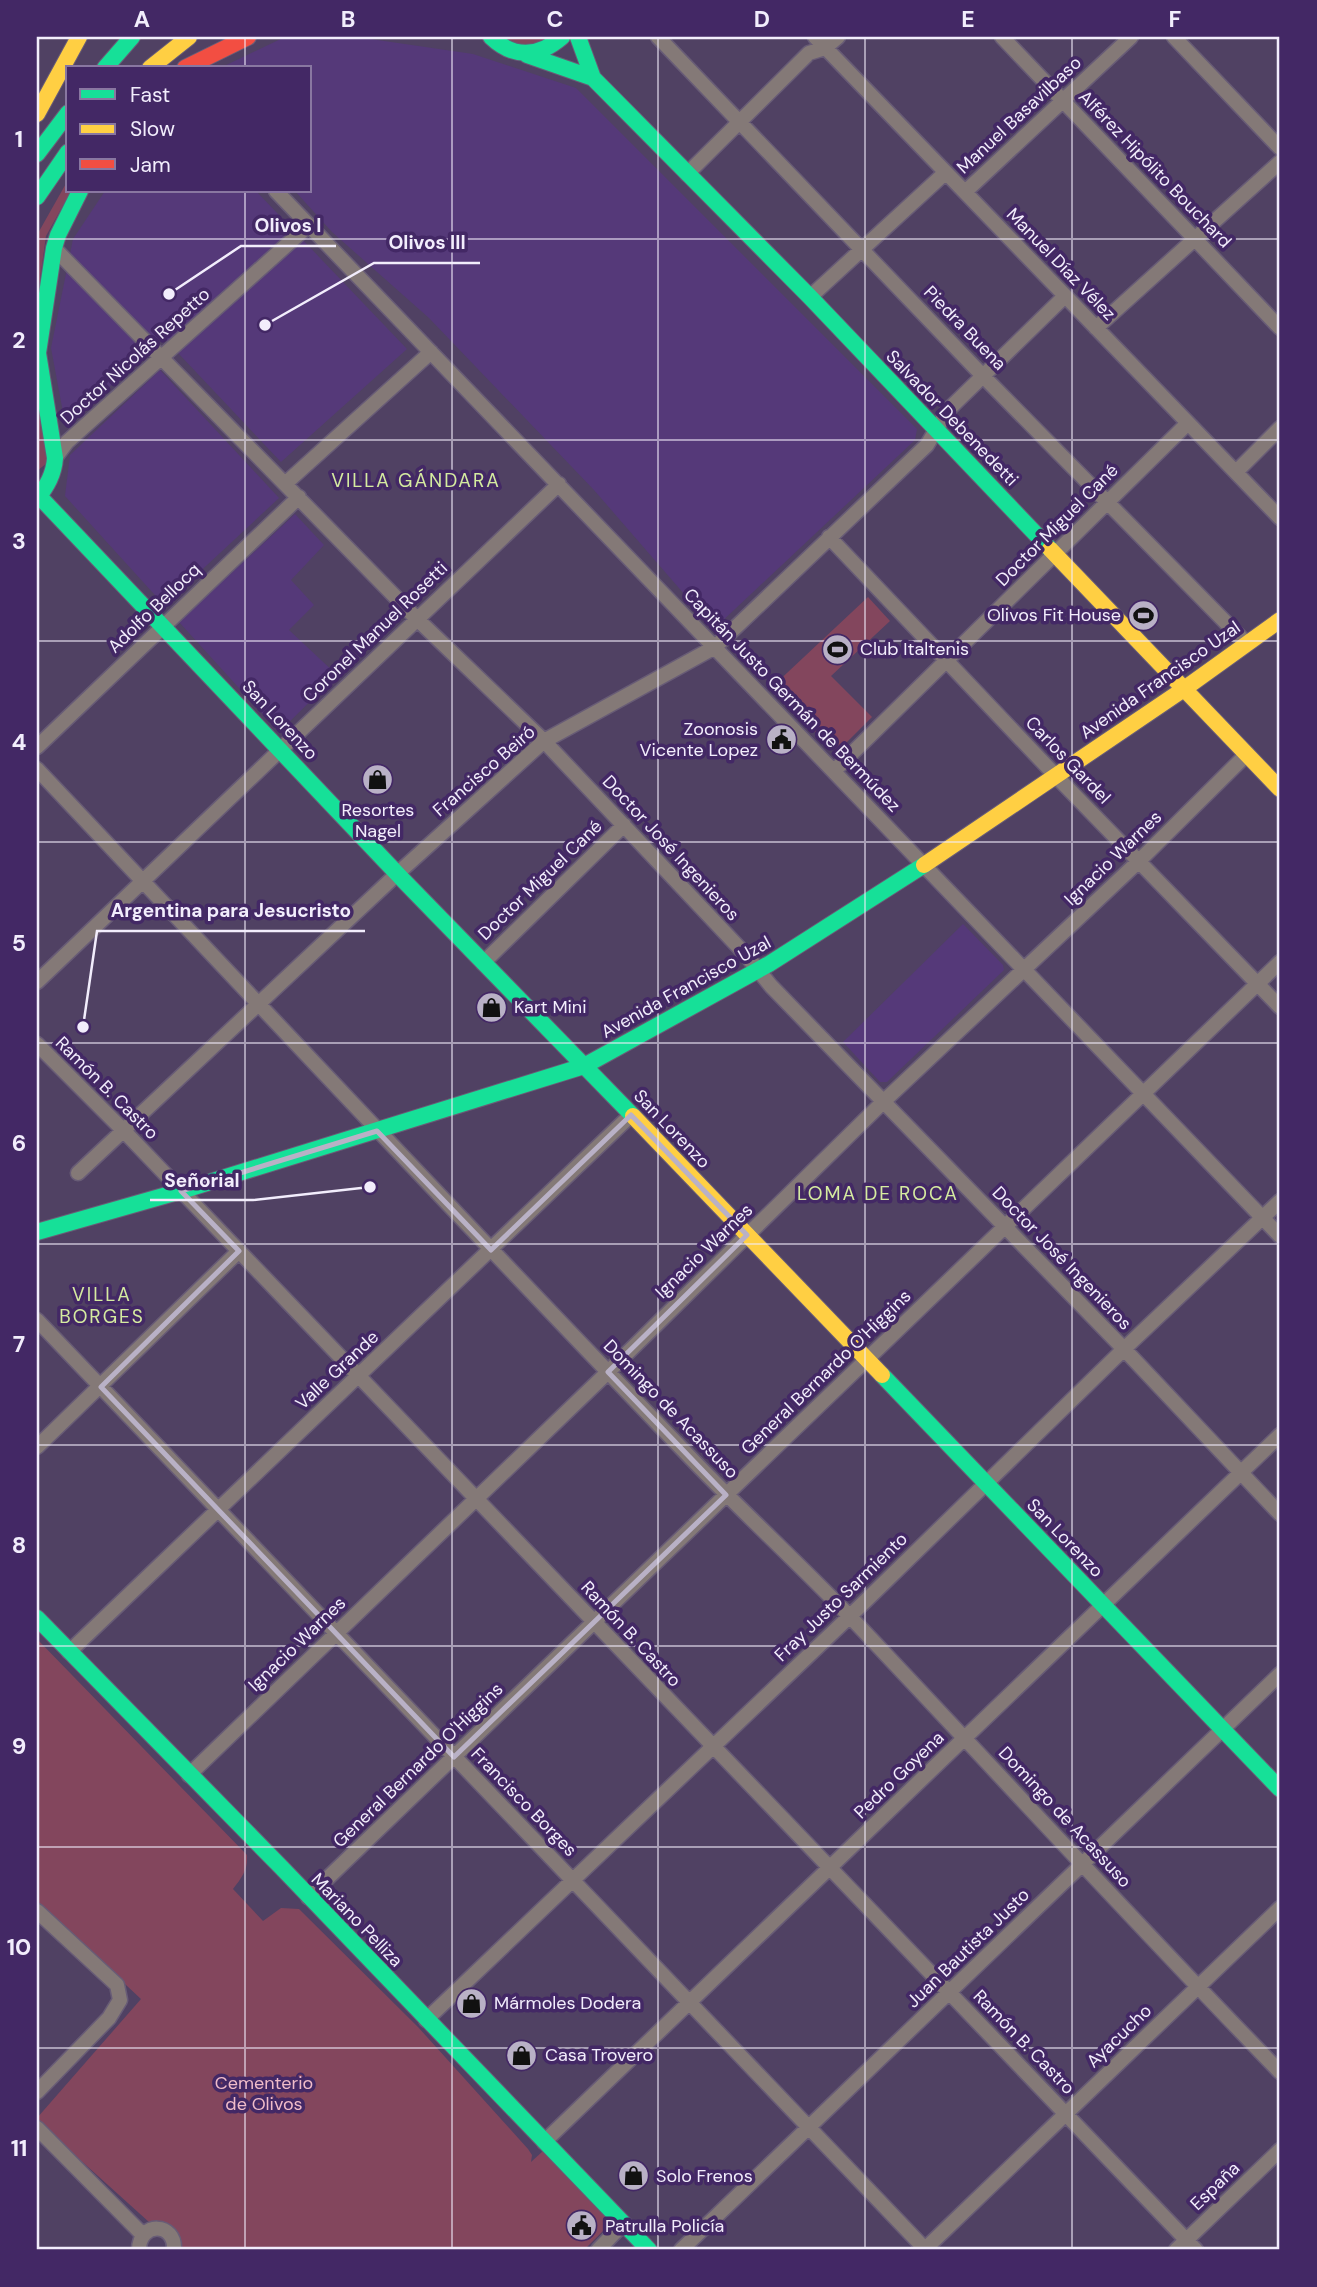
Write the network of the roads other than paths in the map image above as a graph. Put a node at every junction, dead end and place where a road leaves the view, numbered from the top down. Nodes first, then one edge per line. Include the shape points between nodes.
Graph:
1 (79, 37) edge
2 (132, 37) edge
3 (163, 37) edge
4 (189, 37) edge
5 (248, 37) edge
6 (477, 37) edge
7 (562, 37) edge
8 (578, 37) edge
9 (658, 37) edge
10 (815, 37) edge
11 (838, 37) edge
12 (1002, 37) edge
13 (1130, 37) edge
14 (1174, 37) edge
15 (494, 40) edge
16 (825, 48) junction
17 (526, 55) junction
18 (107, 66) edge
19 (134, 66) edge
20 (153, 66) edge
21 (189, 66) edge
22 (593, 78) junction
23 (1063, 100) junction
24 (37, 114) edge
25 (66, 116) edge
26 (740, 122) junction
27 (1280, 148) edge
28 (37, 154) edge
29 (66, 155) edge
30 (1280, 162) edge
31 (946, 173) junction
32 (687, 174) junction
33 (80, 192) edge
34 (277, 192) edge
35 (965, 192) junction
36 (37, 197) edge
37 (309, 225) junction
38 (1195, 238) junction
39 (54, 248) junction
40 (862, 249) junction
41 (1065, 296) junction
42 (810, 297) junction
43 (1096, 328) junction
44 (1280, 328) edge
45 (431, 352) junction
46 (161, 358) junction
47 (983, 376) junction
48 (1188, 423) junction
49 (1280, 428) edge
50 (935, 430) junction
51 (55, 458) junction
52 (1236, 472) junction
53 (286, 483) junction
54 (559, 484) junction
55 (37, 497) edge
56 (299, 497) junction
57 (1107, 503) junction
58 (1280, 518) edge
59 (829, 537) junction
60 (1055, 554) junction
61 (416, 618) junction
62 (1280, 620) edge
63 (163, 625) junction
64 (1247, 644) junction
65 (715, 647) junction
66 (947, 660) junction
67 (1184, 689) junction
68 (544, 741) junction
69 (37, 747) edge
70 (281, 749) junction
71 (1247, 754) junction
72 (37, 769) edge
73 (834, 771) junction
74 (1055, 775) junction
75 (1280, 789) edge
76 (624, 825) junction
77 (1139, 861) junction
78 (924, 865) junction
79 (397, 874) junction
80 (143, 882) junction
81 (483, 962) junction
82 (1280, 962) edge
83 (1024, 969) junction
84 (760, 970) junction
85 (37, 982) edge
86 (1258, 983) junction
87 (257, 1004) junction
88 (1280, 1007) edge
89 (37, 1044) edge
90 (584, 1066) junction
91 (1144, 1093) junction
92 (883, 1102) junction
93 (631, 1115) junction
94 (123, 1130) junction
95 (377, 1131) junction
96 (78, 1172) dead end
97 (181, 1191) junction
98 (1280, 1201) edge
99 (1263, 1218) junction
100 (1004, 1227) junction
101 (37, 1233) edge
102 (747, 1236) junction
103 (1280, 1236) edge
104 (491, 1250) junction
105 (239, 1251) junction
106 (37, 1320) edge
107 (1124, 1349) junction
108 (867, 1360) junction
109 (608, 1372) junction
110 (359, 1376) junction
111 (101, 1387) junction
112 (1280, 1435) edge
113 (37, 1447) edge
114 (1241, 1473) junction
115 (987, 1485) junction
116 (726, 1495) junction
117 (476, 1499) junction
118 (218, 1509) junction
119 (1280, 1514) edge
120 (1103, 1605) junction
121 (849, 1616) junction
122 (37, 1618) edge
123 (594, 1622) junction
124 (336, 1633) junction
125 (69, 1652) junction
126 (1280, 1674) edge
127 (1222, 1728) junction
128 (965, 1738) junction
129 (711, 1746) junction
130 (454, 1757) junction
131 (189, 1775) junction
132 (1280, 1789) edge
133 (1082, 1866) junction
134 (830, 1868) junction
135 (573, 1881) junction
136 (308, 1897) junction
137 (1280, 1909) edge
138 (37, 1911) edge
139 (1198, 1987) junction
140 (950, 1993) junction
141 (689, 2003) junction
142 (426, 2020) junction
143 (1280, 2072) edge
144 (37, 2092) edge
145 (1066, 2114) junction
146 (37, 2128) edge
147 (809, 2128) junction
148 (544, 2142) junction
149 (1280, 2150) edge
150 (624, 2224) junction
151 (143, 2235) junction
152 (1186, 2247) edge
153 (139, 2250) edge
154 (174, 2250) edge
155 (598, 2250) edge
156 (649, 2250) edge
157 (681, 2250) edge
158 (925, 2250) edge

1 - 24 main road
2 - 18 main road
3 - 19 main road
4 - 20 main road
5 - 21 main road
6 - 15 main road, Salvador Debenedetti
7 - 17 main road via 540,53
8 - 22 main road, Salvador Debenedetti
9 - 26 street, Piedra Buena
10 - 16 street, Manuel Díaz Vélez
11 - 16 street
12 - 23 street, Alférez Hipólito Bouchard
13 - 23 street, Manuel Basavilbaso
14 - 27 street
15 - 17 main road, Salvador Debenedetti via 515,54
16 - 26 street via 809,53
16 - 31 street, Manuel Díaz Vélez
17 - 22 main road, Salvador Debenedetti
22 - 32 main road, Salvador Debenedetti
23 - 35 street, Manuel Basavilbaso
23 - 38 street, Alférez Hipólito Bouchard
25 - 28 main road
26 - 32 street
26 - 40 street, Piedra Buena
29 - 36 main road
30 - 38 street
31 - 35 street, Manuel Díaz Vélez
31 - 40 street, Manuel Basavilbaso
32 - 42 main road, Salvador Debenedetti
33 - 39 main road
34 - 37 street, Capitán Justo Germán de Bermúdez
35 - 41 street, Manuel Díaz Vélez
37 - 45 street, Capitán Justo Germán de Bermúdez
37 - 46 street, Doctor Nicolás Repetto
38 - 43 street
38 - 44 street, Alférez Hipólito Bouchard
39 - 46 street, Doctor José Ingenieros
39 - 51 main road via 38,353
40 - 42 street, Manuel Basavilbaso
40 - 47 street, Piedra Buena
41 - 43 street, Manuel Díaz Vélez
41 - 47 street, Francisco Beiró
42 - 50 main road, Salvador Debenedetti
43 - 48 street, Manuel Díaz Vélez
45 - 53 street
45 - 54 street, Capitán Justo Germán de Bermúdez
46 - 51 street, Doctor Nicolás Repetto
46 - 53 street, Doctor José Ingenieros
47 - 50 street, Francisco Beiró via 948,410
47 - 57 street, Piedra Buena
48 - 52 street, Manuel Díaz Vélez
48 - 57 street, Doctor Miguel Cané
49 - 52 street
50 - 59 street, Francisco Beiró via 927,445
50 - 60 main road, Salvador Debenedetti
51 - 55 main road, Doctor Nicolás Repetto via 51,479
52 - 58 street, Manuel Díaz Vélez
53 - 56 street, Doctor José Ingenieros
54 - 61 street, Coronel Manuel Rosetti
54 - 65 street, Capitán Justo Germán de Bermúdez
55 - 63 main road, San Lorenzo
56 - 61 street, Doctor José Ingenieros
56 - 63 street, Adolfo Bellocq
57 - 60 street, Doctor Miguel Cané
57 - 64 street, Piedra Buena
59 - 65 street, Francisco Beiró
59 - 66 street, Carlos Gardel
60 - 66 street, Doctor Miguel Cané
60 - 67 main road, Salvador Debenedetti
61 - 68 street, Doctor José Ingenieros
61 - 70 street, Coronel Manuel Rosetti
62 - 64 main road, Avenida Francisco Uzal
63 - 69 street, Adolfo Bellocq
63 - 70 main road, San Lorenzo
64 - 67 main road, Avenida Francisco Uzal
65 - 68 street, Francisco Beiró
65 - 73 street, Capitán Justo Germán de Bermúdez
66 - 73 street, Doctor Miguel Cané
66 - 74 street, Carlos Gardel
67 - 71 main road, Salvador Debenedetti
67 - 74 main road, Avenida Francisco Uzal
68 - 76 street, Doctor José Ingenieros
68 - 79 street, Francisco Beiró
70 - 79 main road, San Lorenzo
70 - 80 street, Coronel Manuel Rosetti
71 - 75 main road, Salvador Debenedetti
71 - 77 street, Ignacio Warnes
72 - 80 street, Domingo de Acassuso
73 - 78 street, Capitán Justo Germán de Bermúdez
74 - 77 street, Carlos Gardel
74 - 78 main road, Avenida Francisco Uzal
76 - 81 street, Doctor Miguel Cané
76 - 84 street, Doctor José Ingenieros
77 - 83 street, Ignacio Warnes
77 - 86 street, Carlos Gardel
78 - 83 street, Capitán Justo Germán de Bermúdez
78 - 84 main road, Avenida Francisco Uzal
79 - 81 main road, San Lorenzo
79 - 87 street, Francisco Beiró
80 - 85 street, Coronel Manuel Rosetti
80 - 87 street, Domingo de Acassuso
81 - 90 main road, San Lorenzo
82 - 86 street, General Bernardo O'Higgins
83 - 91 street, Capitán Justo Germán de Bermúdez
83 - 92 street, Ignacio Warnes
84 - 90 main road, Avenida Francisco Uzal
84 - 92 street, Doctor José Ingenieros
86 - 88 street, Carlos Gardel
86 - 91 street, General Bernardo O'Higgins
87 - 94 street, Francisco Beiró
87 - 95 street, Domingo de Acassuso
89 - 94 street, Ramón B. Castro
90 - 93 main road, San Lorenzo
90 - 95 main road, Avenida Francisco Uzal
91 - 99 street, Capitán Justo Germán de Bermúdez
91 - 100 street, General Bernardo O'Higgins
92 - 100 street, Doctor José Ingenieros
92 - 102 street, Ignacio Warnes
93 - 102 main road, San Lorenzo
93 - 104 street, Valle Grande
94 - 96 street, Francisco Beiró
94 - 97 street, Ramón B. Castro
95 - 97 main road, Avenida Francisco Uzal
95 - 104 street, Domingo de Acassuso
97 - 101 main road, Avenida Francisco Uzal
97 - 105 street, Ramón B. Castro
98 - 99 street, Fray Justo Sarmiento
99 - 103 street, Capitán Justo Germán de Bermúdez
99 - 107 street, Fray Justo Sarmiento
100 - 107 street, Doctor José Ingenieros
100 - 108 street, General Bernardo O'Higgins
102 - 108 main road, San Lorenzo
102 - 109 street, Ignacio Warnes
104 - 109 street, Domingo de Acassuso
104 - 110 street, Valle Grande
105 - 110 street, Ramón B. Castro
105 - 111 street
106 - 111 street, Francisco Borges
107 - 114 street, Doctor José Ingenieros
107 - 115 street, Fray Justo Sarmiento
108 - 115 main road, San Lorenzo
108 - 116 street, General Bernardo O'Higgins
109 - 116 street, Domingo de Acassuso
109 - 117 street, Ignacio Warnes
110 - 117 street, Ramón B. Castro
110 - 118 street, Valle Grande
111 - 113 street
111 - 118 street, Francisco Borges
112 - 114 street, Pedro Goyena
114 - 119 street, Doctor José Ingenieros
114 - 120 street, Pedro Goyena
115 - 120 main road, San Lorenzo
115 - 121 street, Fray Justo Sarmiento
116 - 121 street, Domingo de Acassuso
116 - 123 street, General Bernardo O'Higgins
117 - 123 street, Ramón B. Castro
117 - 124 street, Ignacio Warnes
118 - 124 street, Francisco Borges
118 - 125 street, Valle Grande
120 - 127 main road, San Lorenzo
120 - 128 street, Pedro Goyena
121 - 128 street, Domingo de Acassuso
121 - 129 street, Fray Justo Sarmiento
122 - 125 main road, Mariano Pelliza
123 - 129 street, Ramón B. Castro
123 - 130 street, General Bernardo O'Higgins
124 - 130 street, Francisco Borges
124 - 131 street, Ignacio Warnes
125 - 131 main road, Mariano Pelliza
126 - 127 street, Juan Bautista Justo
127 - 132 main road, San Lorenzo
127 - 133 street, Juan Bautista Justo
128 - 133 street, Domingo de Acassuso
128 - 134 street, Pedro Goyena
129 - 134 street, Ramón B. Castro
129 - 135 street, Fray Justo Sarmiento
130 - 135 street, Francisco Borges
130 - 136 street, General Bernardo O'Higgins
131 - 136 main road, Mariano Pelliza
133 - 139 street, Domingo de Acassuso
133 - 140 street, Juan Bautista Justo
134 - 140 street, Ramón B. Castro
134 - 141 street, Pedro Goyena
135 - 141 street, Francisco Borges
135 - 142 street, Fray Justo Sarmiento
136 - 142 main road, Mariano Pelliza
137 - 139 street, Ayacucho
138 - 144 street via 117,1985 120,2000 109,2018
139 - 143 street, Domingo de Acassuso
139 - 145 street, Ayacucho
140 - 145 street, Ramón B. Castro
140 - 147 street, Juan Bautista Justo
141 - 147 street, Francisco Borges
141 - 148 street, Pedro Goyena
142 - 148 main road, Mariano Pelliza
145 - 152 street, Ramón B. Castro
145 - 158 street, Ayacucho
146 - 151 street
147 - 157 street, Juan Bautista Justo
147 - 158 street, Francisco Borges
148 - 150 main road, Mariano Pelliza
149 - 152 street, España
150 - 155 street
150 - 156 main road, Mariano Pelliza
151 - 153 street
151 - 154 street via 153,2229 165,2231 173,2239

